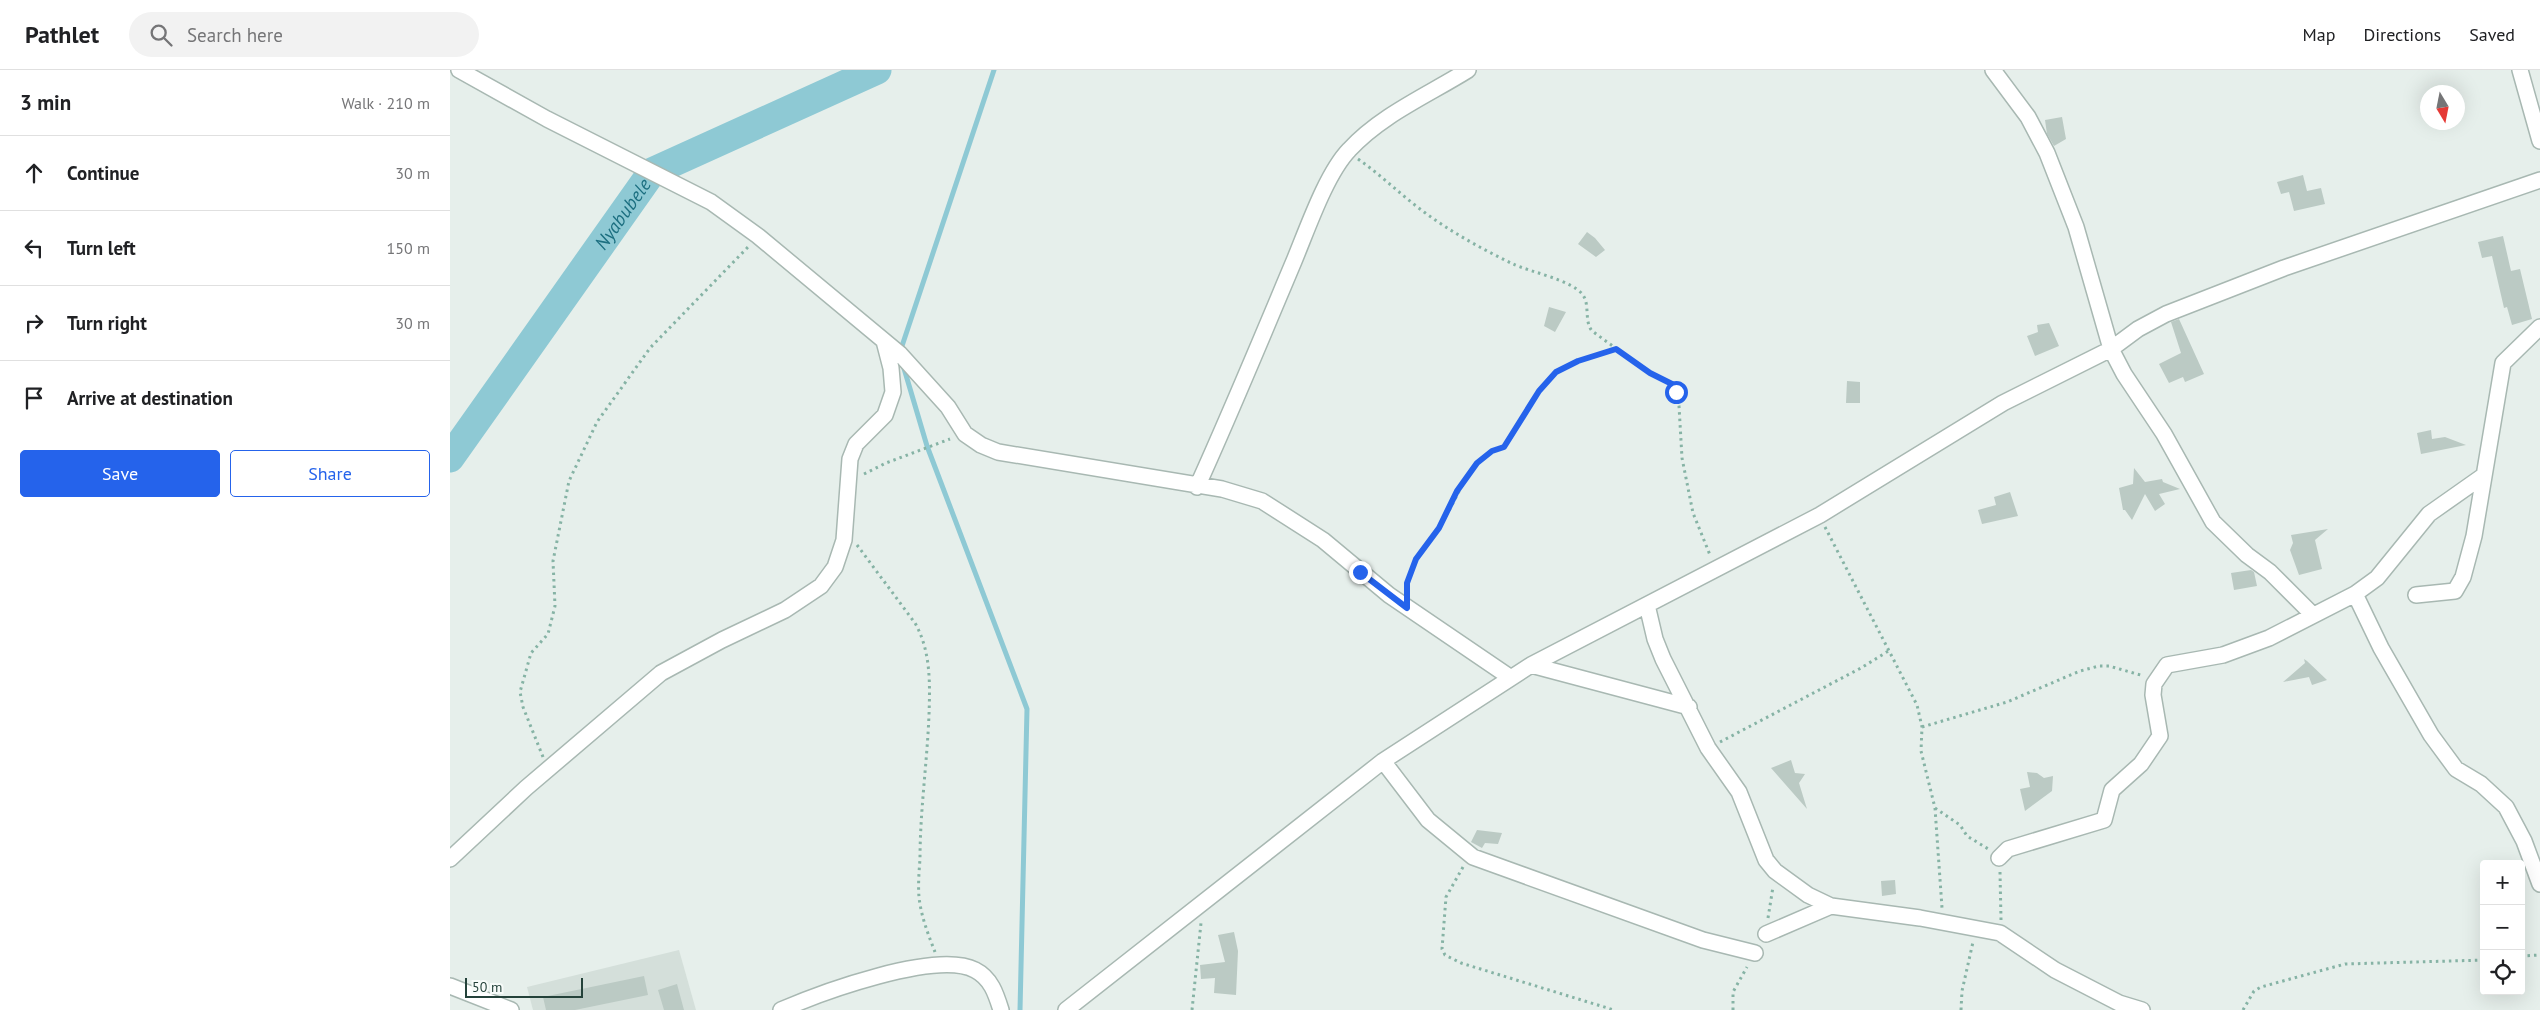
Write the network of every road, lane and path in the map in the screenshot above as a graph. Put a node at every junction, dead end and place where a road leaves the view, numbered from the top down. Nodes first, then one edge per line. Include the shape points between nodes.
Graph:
1 (459, 70) edge
2 (1468, 70) edge
3 (1993, 70) edge
4 (2520, 70) edge
5 (2540, 141) edge
6 (1348, 151) junction
7 (2540, 180) edge
8 (758, 236) junction
9 (2540, 327) edge
10 (884, 341) junction
11 (1616, 349) junction
12 (2110, 349) junction
13 (965, 434) junction
14 (2483, 476) junction
15 (1197, 487) junction
16 (846, 489) junction
17 (1820, 515) junction
18 (845, 526) junction
19 (1716, 570) junction
20 (2355, 594) junction
21 (2416, 595) dead end
22 (1648, 605) junction
23 (1407, 608) junction
24 (2312, 614) junction
25 (1890, 650) junction
26 (1531, 665) junction
27 (1511, 678) junction
28 (2157, 680) junction
29 (1688, 707) junction
30 (1922, 727) junction
31 (1708, 748) junction
32 (1383, 761) junction
33 (549, 769) junction
34 (1474, 857) junction
35 (1999, 858) dead end
36 (450, 859) edge
37 (2540, 884) edge
38 (1203, 905) junction
39 (1831, 906) junction
40 (1944, 924) junction
41 (1976, 929) junction
42 (1766, 934) dead end
43 (1755, 953) dead end
44 (2540, 955) edge
45 (2525, 956) edge
46 (2480, 960) edge
47 (940, 966) junction
48 (450, 986) edge
49 (510, 1010) edge
50 (781, 1010) edge
51 (1001, 1010) edge
52 (1066, 1010) edge
53 (1192, 1010) edge
54 (1614, 1010) edge
55 (1961, 1010) edge
56 (2142, 1010) edge
57 (2243, 1010) edge

1 - 8 street via 547,119 711,202
2 - 6 street via 1377,124
3 - 12 street via 2028,117 2047,153 2076,227
4 - 5 street
6 - 11 path via 1454,232 1514,265 1579,292 1584,296 1590,328
6 - 15 street via 1331,178 1302,242
7 - 12 street via 2229,288 2166,314
8 - 10 street
8 - 33 path via 650,348 597,422 569,481 553,561 555,606 548,634 531,653 520,692 522,707
9 - 14 street via 2503,363
10 - 13 street via 906,360 948,407
10 - 16 street via 893,392 885,416 856,444 850,459
11 - 19 path via 1674,385 1679,406 1682,458 1693,513
11 - 23 path via 1556,372 1539,391 1504,447 1492,451 1477,463 1457,491 1443,522 1416,559 1407,583
12 - 17 street via 2003,404
12 - 24 street via 2185,469 2213,522
13 - 15 street via 998,452
13 - 16 path via 886,463 858,478
14 - 20 street via 2430,514 2377,578
14 - 21 street via 2474,536 2459,584 2454,591
15 - 23 street via 1244,495 1284,514 1341,554
16 - 18 street
17 - 19 street
17 - 25 path
18 - 33 street via 835,566 821,586 785,610 661,674
18 - 47 path via 915,623 927,657 930,694 920,827 919,896
19 - 22 street
20 - 24 street
20 - 37 street via 2381,648 2431,736 2456,769 2481,784 2506,807 2524,841
22 - 26 street
22 - 29 street via 1655,639
23 - 27 street
24 - 28 street via 2269,638 2223,655 2167,665
25 - 30 path via 1917,705
25 - 31 path via 1770,718
26 - 27 street
26 - 29 street
27 - 32 street
28 - 30 path via 2099,666 2007,702
28 - 35 street via 2153,695 2160,736 2141,764 2112,790 2104,820 2008,848
29 - 31 street
30 - 40 path via 1921,751 1935,808
31 - 39 street via 1739,792 1766,860 1775,871 1808,895
32 - 34 street via 1428,820
32 - 38 street via 1272,846
33 - 36 street
34 - 43 street via 1703,940
34 - 54 path via 1460,870 1446,898 1442,949 1445,955 1461,963
38 - 52 street
38 - 53 path
39 - 40 street
39 - 42 street
40 - 41 street
41 - 55 path
41 - 56 street via 2000,933 2055,970 2119,1003
44 - 45 path
46 - 57 path via 2344,964 2261,987 2254,991
47 - 50 street via 892,972
47 - 51 street via 974,969 995,991
48 - 49 street

